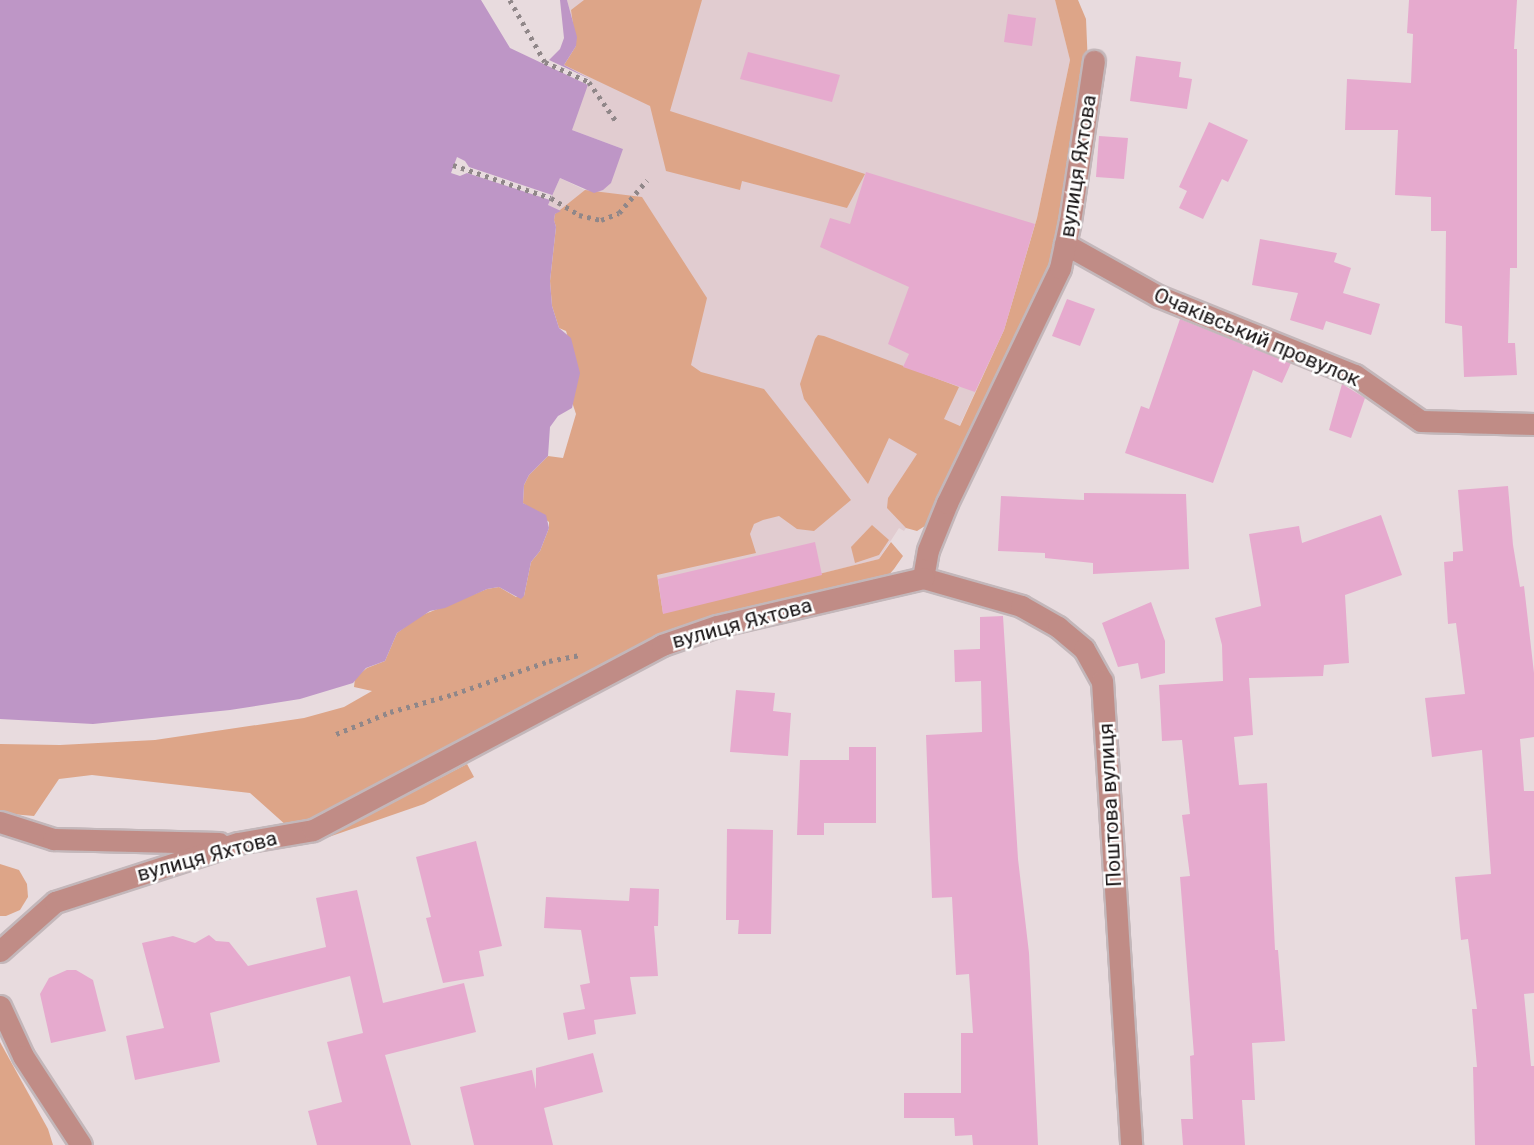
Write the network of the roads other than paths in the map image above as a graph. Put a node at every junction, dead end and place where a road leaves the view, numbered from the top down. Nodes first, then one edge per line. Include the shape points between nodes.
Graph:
1 (1094, 61) dead end
2 (1065, 244) junction
3 (1534, 424) edge
4 (923, 578) junction
5 (0, 822) edge
6 (238, 843) junction
7 (0, 951) edge
8 (0, 1006) edge
9 (81, 1145) edge
10 (1131, 1145) edge

1 - 2 street, вулиця Яхтова
2 - 3 street, Очаківський провулок via 1158,296 1355,375 1421,421
2 - 4 street, вулиця Яхтова via 1060,268 947,503
4 - 6 street, вулиця Яхтова via 717,626 662,645 313,830
4 - 10 street, Поштова вулиця via 1021,607 1058,627 1084,649 1102,681
5 - 6 street via 53,839
6 - 7 street, вулиця Яхтова via 55,902
8 - 9 street via 23,1056

